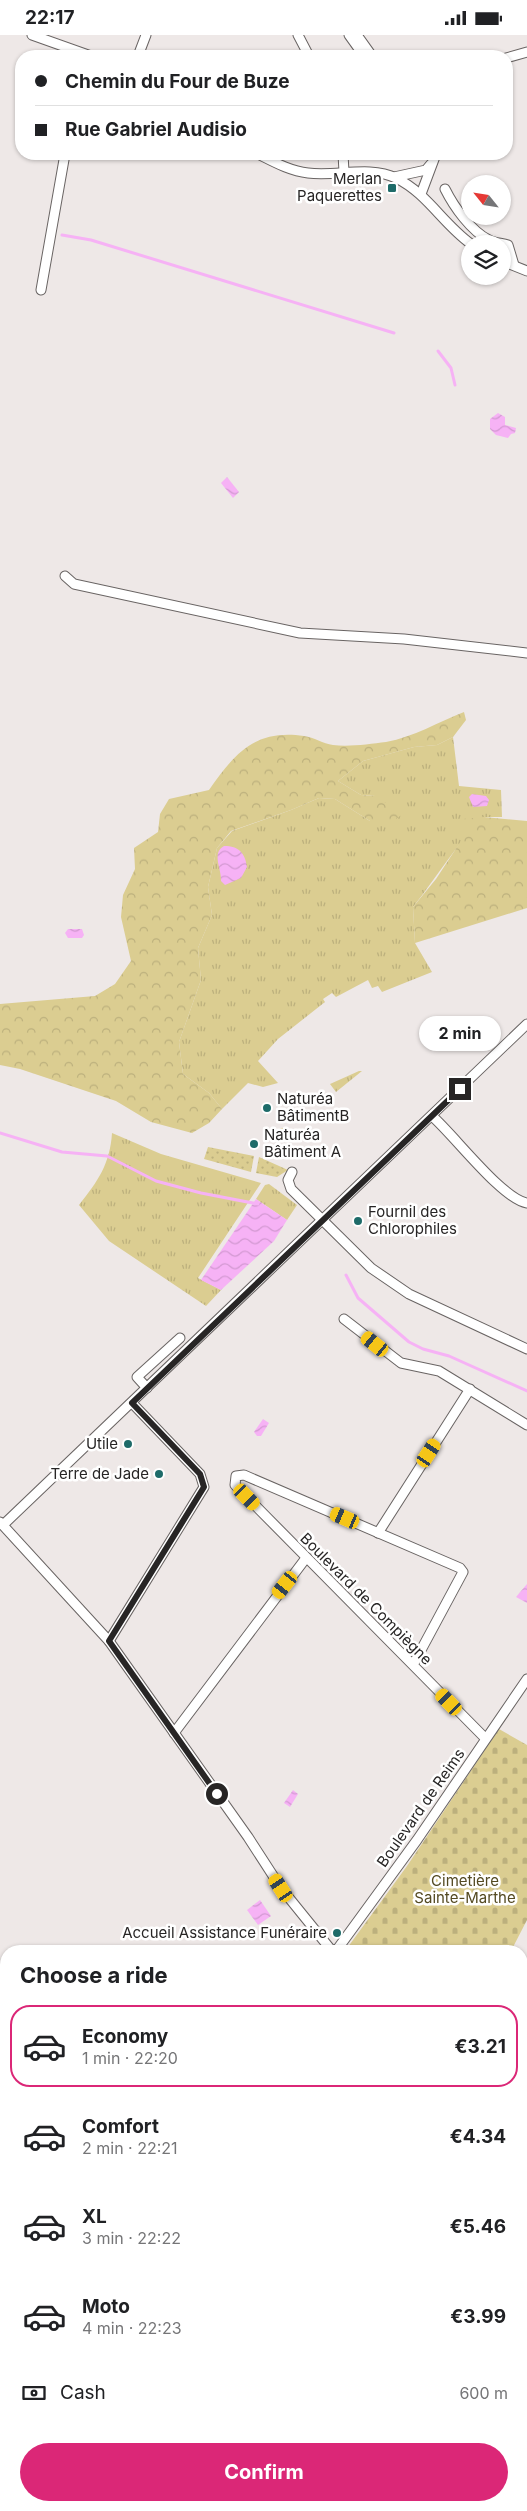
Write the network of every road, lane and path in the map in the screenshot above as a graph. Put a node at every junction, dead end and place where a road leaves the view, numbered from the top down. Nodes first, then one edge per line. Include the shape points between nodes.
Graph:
1 (32, 35) edge
2 (146, 35) edge
3 (298, 35) edge
4 (349, 35) edge
5 (357, 35) edge
6 (71, 50) edge
7 (140, 50) edge
8 (306, 50) edge
9 (360, 50) edge
10 (368, 50) edge
11 (527, 52) edge
12 (513, 56) edge
13 (64, 160) edge
14 (271, 160) edge
15 (343, 160) edge
16 (434, 160) edge
17 (432, 164) junction
18 (344, 172) junction
19 (394, 177) junction
20 (445, 189) dead end
21 (421, 194) junction
22 (461, 236) edge
23 (511, 264) edge
24 (514, 265) junction
25 (527, 271) edge
26 (41, 290) dead end
27 (65, 576) dead end
28 (527, 653) edge
29 (527, 1024) edge
30 (432, 1116) junction
31 (292, 1172) dead end
32 (527, 1203) edge
33 (323, 1221) junction
34 (344, 1319) dead end
35 (180, 1337) dead end
36 (527, 1349) edge
37 (147, 1388) junction
38 (470, 1389) junction
39 (132, 1403) junction
40 (527, 1425) edge
41 (2, 1523) edge
42 (378, 1533) junction
43 (306, 1558) junction
44 (109, 1641) junction
45 (413, 1665) junction
46 (527, 1679) edge
47 (174, 1733) junction
48 (485, 1739) junction
49 (329, 1945) edge
50 (338, 1945) edge

1 - 6 street
2 - 7 street
3 - 8 street
4 - 9 street
5 - 10 street
11 - 12 street
13 - 26 street
14 - 18 street via 296,171 314,174
15 - 18 street
16 - 17 street
17 - 19 street via 426,170
17 - 21 street
18 - 19 street
19 - 21 street
20 - 24 street via 453,204 478,232 490,240 508,245
21 - 22 street
23 - 24 street
24 - 25 street
27 - 28 street via 74,584 300,633 404,639
29 - 30 street
30 - 32 street via 513,1198
30 - 33 street
31 - 33 street via 288,1180 291,1189
33 - 36 street via 371,1268 409,1294
33 - 37 street
34 - 38 street via 401,1363 439,1371
35 - 37 street via 137,1377
37 - 39 street
38 - 40 street
38 - 42 street
39 - 41 street
39 - 44 street via 200,1474 204,1487
41 - 44 street
42 - 43 street, Boulevard de Compiègne via 244,1475 236,1476 235,1485
42 - 45 street via 463,1572
43 - 45 street, Boulevard de Compiègne
43 - 47 street
44 - 47 street
45 - 48 street, Boulevard de Compiègne
46 - 48 street, Boulevard de Reims
47 - 49 street via 281,1888
48 - 50 street, Boulevard de Reims via 422,1833

